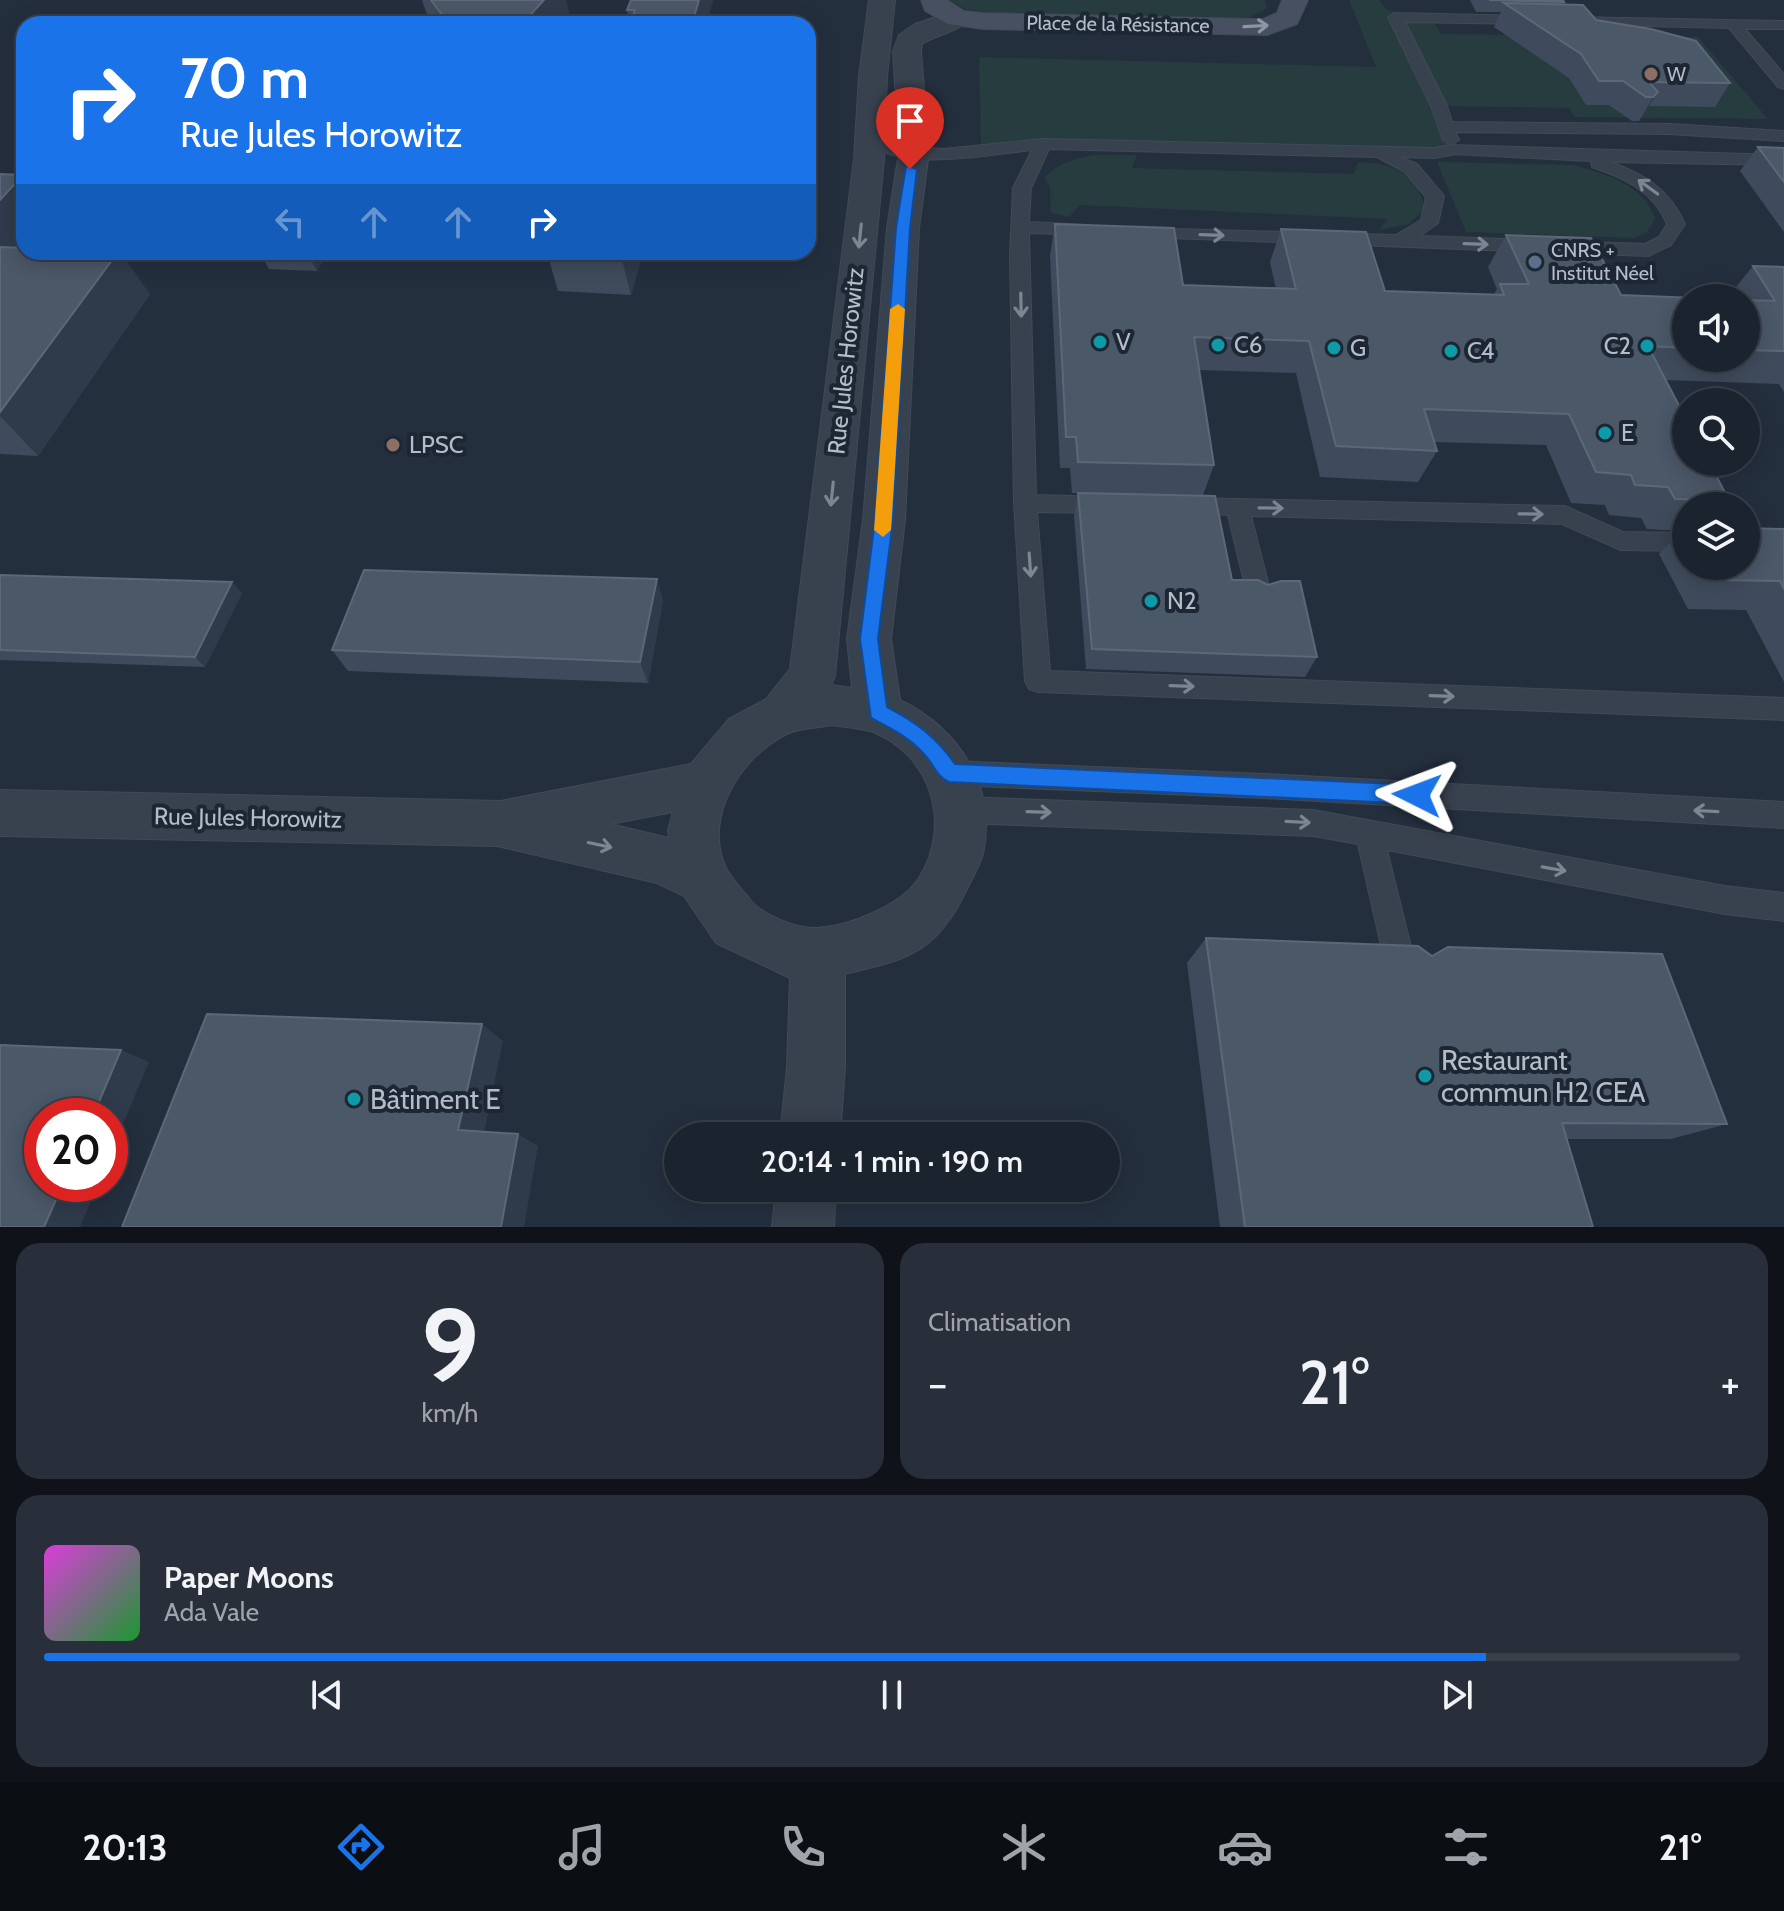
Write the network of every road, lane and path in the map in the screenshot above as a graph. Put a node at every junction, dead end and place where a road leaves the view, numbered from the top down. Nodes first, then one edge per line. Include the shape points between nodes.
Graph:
1 (882, 0) edge
2 (1295, 0) edge
3 (946, 9) edge
4 (1733, 24) junction
5 (1784, 25) edge
6 (1784, 84) edge
7 (869, 125) junction
8 (1445, 127) junction
9 (1784, 136) edge
10 (1043, 144) junction
11 (1456, 149) junction
12 (914, 152) junction
13 (1372, 152) junction
14 (1574, 156) junction
15 (1784, 160) edge
16 (1022, 227) junction
17 (1398, 242) junction
18 (1025, 503) junction
19 (1131, 505) edge
20 (1161, 506) edge
21 (1237, 507) junction
22 (1672, 542) edge
23 (1259, 594) edge
24 (1784, 709) edge
25 (878, 712) junction
26 (783, 713) junction
27 (705, 784) junction
28 (955, 791) junction
29 (0, 813) edge
30 (1784, 815) edge
31 (497, 823) junction
32 (1369, 833) junction
33 (702, 878) junction
34 (1784, 907) edge
35 (818, 955) junction
36 (1400, 963) edge
37 (811, 1122) edge
38 (805, 1202) edge
39 (803, 1227) edge

1 - 7 street, Rue Jules Horowitz
3 -> 2 main road, Place de la Résistance via 983,21 1267,27 1288,18
3 - 12 street, Rue Jules Horowitz via 909,41
4 - 5 lane
4 - 6 lane
4 - 8 lane via 1395,17
7 - 12 lane via 876,140 896,151
7 -> 26 street, Rue Jules Horowitz via 812,676
8 - 9 lane
8 - 11 lane
10 - 12 lane
10 - 13 lane
10 - 16 lane via 1022,188
11 - 13 lane
11 - 14 lane
12 - 25 street, Rue Jules Horowitz via 869,639
13 - 17 lane via 1411,168 1435,196 1429,223
14 - 15 lane
17 -> 14 lane via 1648,250 1665,241 1676,224 1670,206 1650,187 1622,171
16 -> 17 lane
16 -> 18 lane
18 - 19 lane
18 -> 24 lane via 1038,681
20 - 21 lane
21 -> 22 lane via 1565,515 1621,541
21 - 23 lane
25 - 26 street via 831,705
25 - 28 street via 910,728 933,749
26 - 27 street via 746,734
27 - 31 street, Rue Jules Horowitz
27 - 33 street via 693,830
30 -> 28 lane via 1264,786
28 -> 32 lane via 1313,823
28 - 35 street via 957,855 936,899 898,933
29 - 31 street, Rue Jules Horowitz
31 -> 33 street, Rue Jules Horowitz via 662,860
32 -> 34 lane
32 - 36 lane
33 - 35 street via 735,924 788,951
35 - 37 street
38 - 39 street

